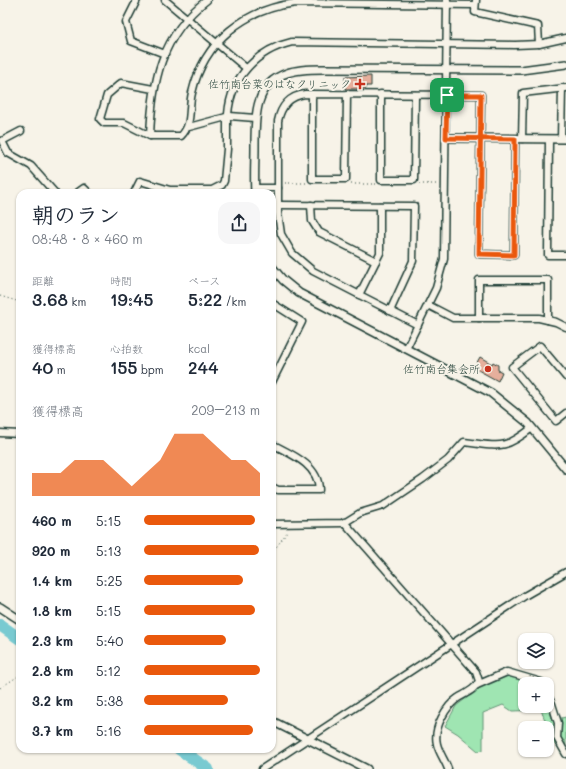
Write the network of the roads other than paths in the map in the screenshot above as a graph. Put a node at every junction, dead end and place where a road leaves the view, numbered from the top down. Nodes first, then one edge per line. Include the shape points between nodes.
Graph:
1 (137, 0) edge
2 (165, 0) edge
3 (207, 0) edge
4 (447, 3) edge
5 (475, 3) edge
6 (187, 18) junction
7 (566, 38) edge
8 (216, 43) junction
9 (447, 44) junction
10 (539, 44) junction
11 (165, 54) junction
12 (566, 64) edge
13 (246, 68) junction
14 (447, 70) junction
15 (564, 88) edge
16 (153, 89) junction
17 (312, 94) junction
18 (347, 94) junction
19 (381, 94) junction
20 (415, 95) junction
21 (447, 95) junction
22 (228, 116) junction
23 (255, 118) junction
24 (189, 127) junction
25 (21, 131) dead end
26 (150, 136) junction
27 (446, 138) junction
28 (480, 138) junction
29 (518, 139) junction
30 (549, 139) junction
31 (564, 139) edge
32 (279, 185) junction
33 (51, 189) edge
34 (136, 189) edge
35 (167, 189) edge
36 (214, 189) edge
37 (254, 189) edge
38 (259, 189) edge
39 (278, 205) junction
40 (311, 205) junction
41 (380, 206) junction
42 (566, 255) edge
43 (376, 261) junction
44 (276, 274) edge
45 (359, 295) junction
46 (428, 305) junction
47 (276, 308) edge
48 (390, 311) junction
49 (479, 318) junction
50 (548, 320) junction
51 (418, 325) junction
52 (566, 327) edge
53 (406, 349) junction
54 (276, 374) edge
55 (566, 378) edge
56 (566, 413) edge
57 (532, 428) junction
58 (0, 433) edge
59 (16, 434) edge
60 (276, 446) edge
61 (565, 467) edge
62 (276, 489) edge
63 (344, 522) junction
64 (276, 524) edge
65 (566, 572) edge
66 (0, 607) edge
67 (16, 617) edge
68 (452, 643) junction
69 (524, 677) edge
70 (477, 685) junction
71 (554, 710) edge
72 (276, 723) edge
73 (307, 739) junction
74 (566, 754) edge
75 (262, 769) edge
76 (368, 769) edge
77 (448, 769) edge

1 - 11 street via 126,22 131,41
2 - 6 street
3 - 6 street
4 - 5 street
4 - 8 street via 283,5 246,18
4 - 9 street
5 - 10 street via 475,12 538,26
6 - 8 street
6 - 11 street
7 - 10 street
8 - 13 street
8 - 24 street via 196,78 191,94
9 - 10 street
9 - 13 street via 292,42 263,53
9 - 14 street
11 - 16 street
12 - 14 street via 521,70
13 - 22 street via 230,98
14 - 21 street
14 - 23 street via 324,69 287,73 265,90 258,103
15 - 29 street via 523,93
15 - 31 street
16 - 26 street
16 - 26 street via 121,83 107,96 100,119 104,123 124,123
17 - 18 street
17 - 18 street via 312,179 346,179
17 - 32 street via 292,98 280,113
18 - 19 street
19 - 20 street
19 - 20 street via 381,180 414,180
20 - 21 street
21 - 27 street
21 - 28 street via 481,95
22 - 23 street
22 - 24 street
22 - 36 street via 224,181
23 - 37 street
24 - 26 street via 181,136
25 - 33 street via 2,141 8,153 31,166
27 - 28 street
27 - 46 street via 444,259 438,283
28 - 29 street
28 - 29 street via 479,254 507,255 514,255
29 - 30 street
30 - 31 street
30 - 42 street via 548,255
32 - 38 street
32 - 39 street
34 - 35 street via 140,181
39 - 40 street
39 - 45 street via 282,234 298,260 312,271
40 - 41 street
40 - 43 street via 312,221 319,232
41 - 43 street via 380,253
41 - 48 street via 414,206 413,261
43 - 45 street
44 - 53 street via 299,293
45 - 48 street
46 - 49 street via 453,318
46 - 51 street
47 - 54 street via 302,322
48 - 51 street
49 - 50 street
49 - 50 street via 479,280 548,280
50 - 52 street
51 - 53 street
53 - 57 street via 491,393
55 - 56 street via 540,346 512,367 556,421
57 - 61 street
57 - 63 street via 515,442 500,446 464,442 448,460 423,479 382,506 360,513
58 - 59 street
60 - 62 street via 304,461 319,484 319,490
63 - 64 street
63 - 68 street
65 - 68 street
66 - 67 street
68 - 70 street via 476,672 479,681
68 - 73 street
69 - 70 street via 507,672
70 - 77 street via 456,699 443,714 440,722 436,741
71 - 74 street via 558,723 557,738
72 - 73 street
73 - 75 street
73 - 76 street

